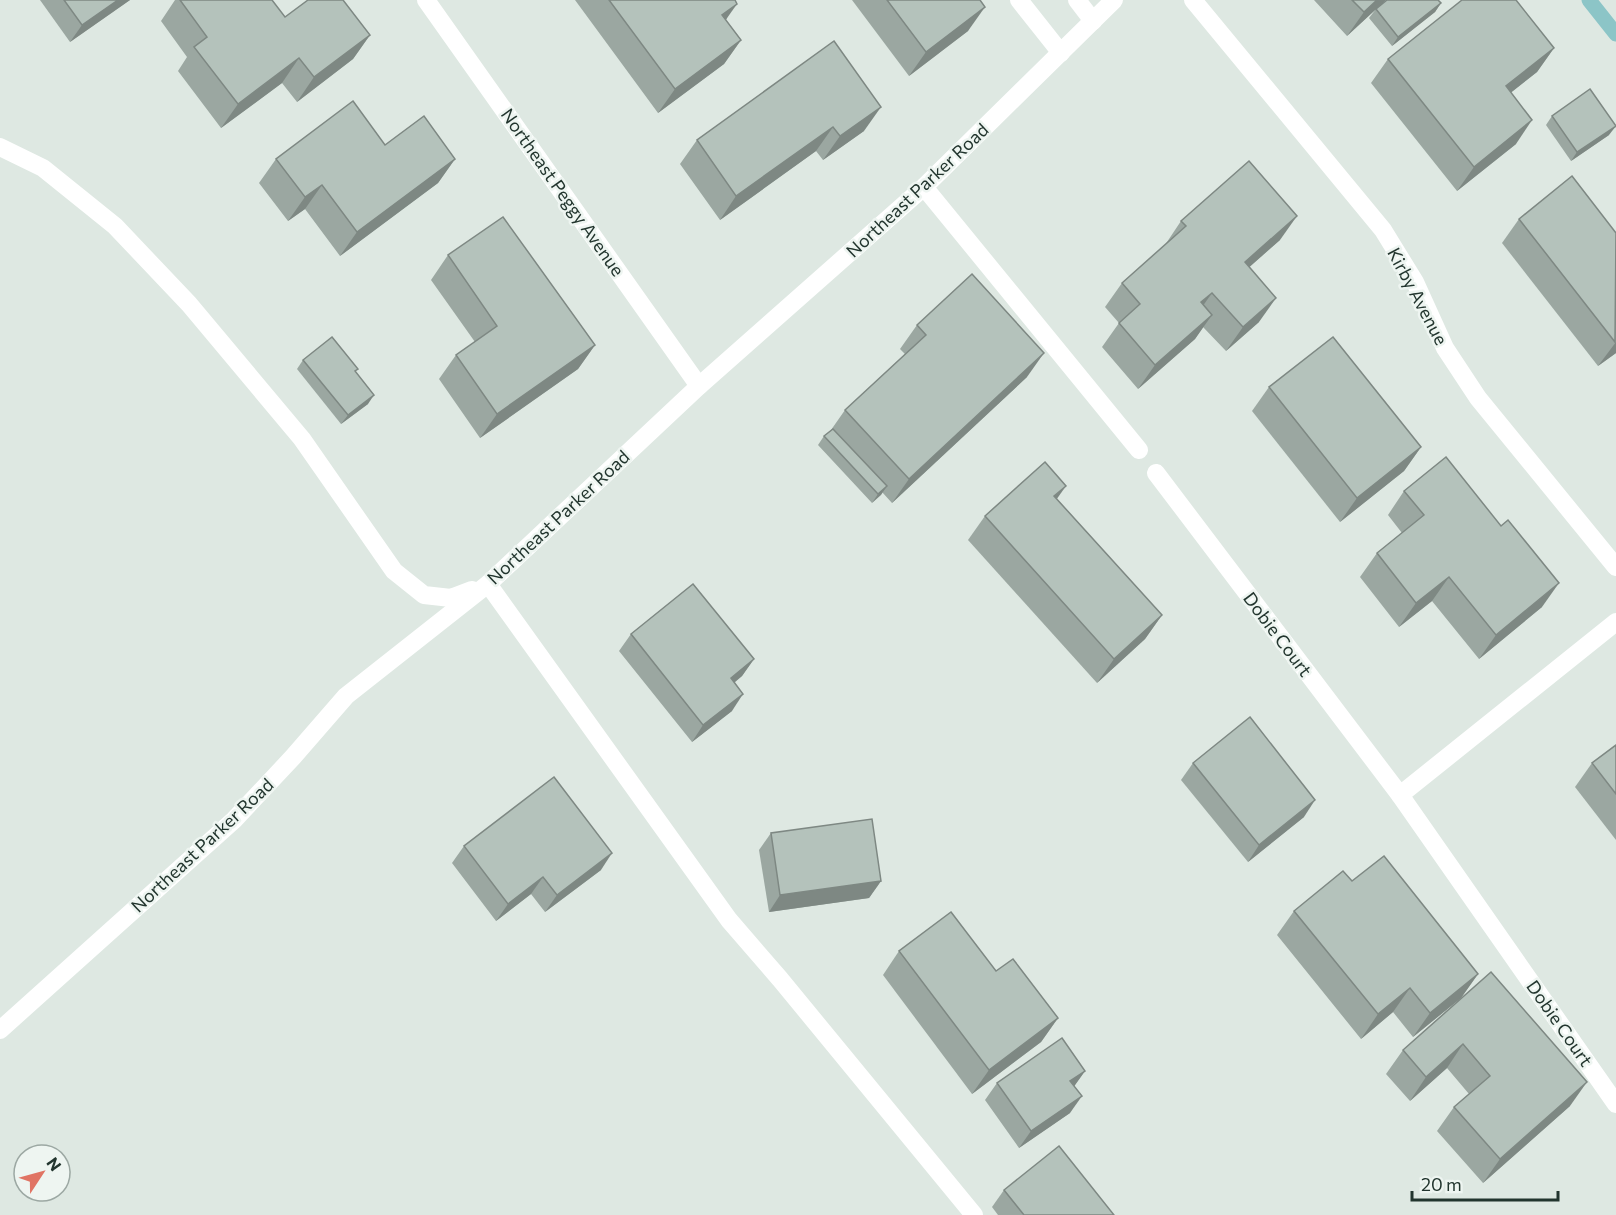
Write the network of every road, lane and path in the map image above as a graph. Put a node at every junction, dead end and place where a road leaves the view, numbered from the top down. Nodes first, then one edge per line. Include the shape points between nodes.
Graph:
1 (426, 0) edge
2 (1019, 0) edge
3 (1077, 0) edge
4 (1114, 0) edge
5 (1193, 0) edge
6 (1093, 21) junction
7 (1061, 53) junction
8 (0, 147) edge
9 (924, 187) junction
10 (699, 386) junction
11 (1139, 450) dead end
12 (1156, 473) dead end
13 (1616, 567) edge
14 (488, 584) junction
15 (1616, 622) edge
16 (1400, 795) junction
17 (0, 1030) edge
18 (1616, 1104) edge
19 (974, 1215) edge

1 - 10 street, Northeast Peggy Avenue
2 - 7 street
3 - 6 street
4 - 6 street, Northeast Parker Road
5 - 13 street, Kirby Avenue via 1383,230 1415,282 1445,348 1478,398
6 - 7 street, Northeast Parker Road
7 - 9 street, Northeast Parker Road
8 - 14 street via 43,168 115,226 189,304 302,439 394,571 424,595 451,598
9 - 10 street, Northeast Parker Road
9 - 11 street
10 - 14 street, Northeast Parker Road
12 - 16 street, Dobie Court
14 - 17 street, Northeast Parker Road via 346,696 234,820
14 - 19 street via 729,920
15 - 16 street
16 - 18 street, Dobie Court

